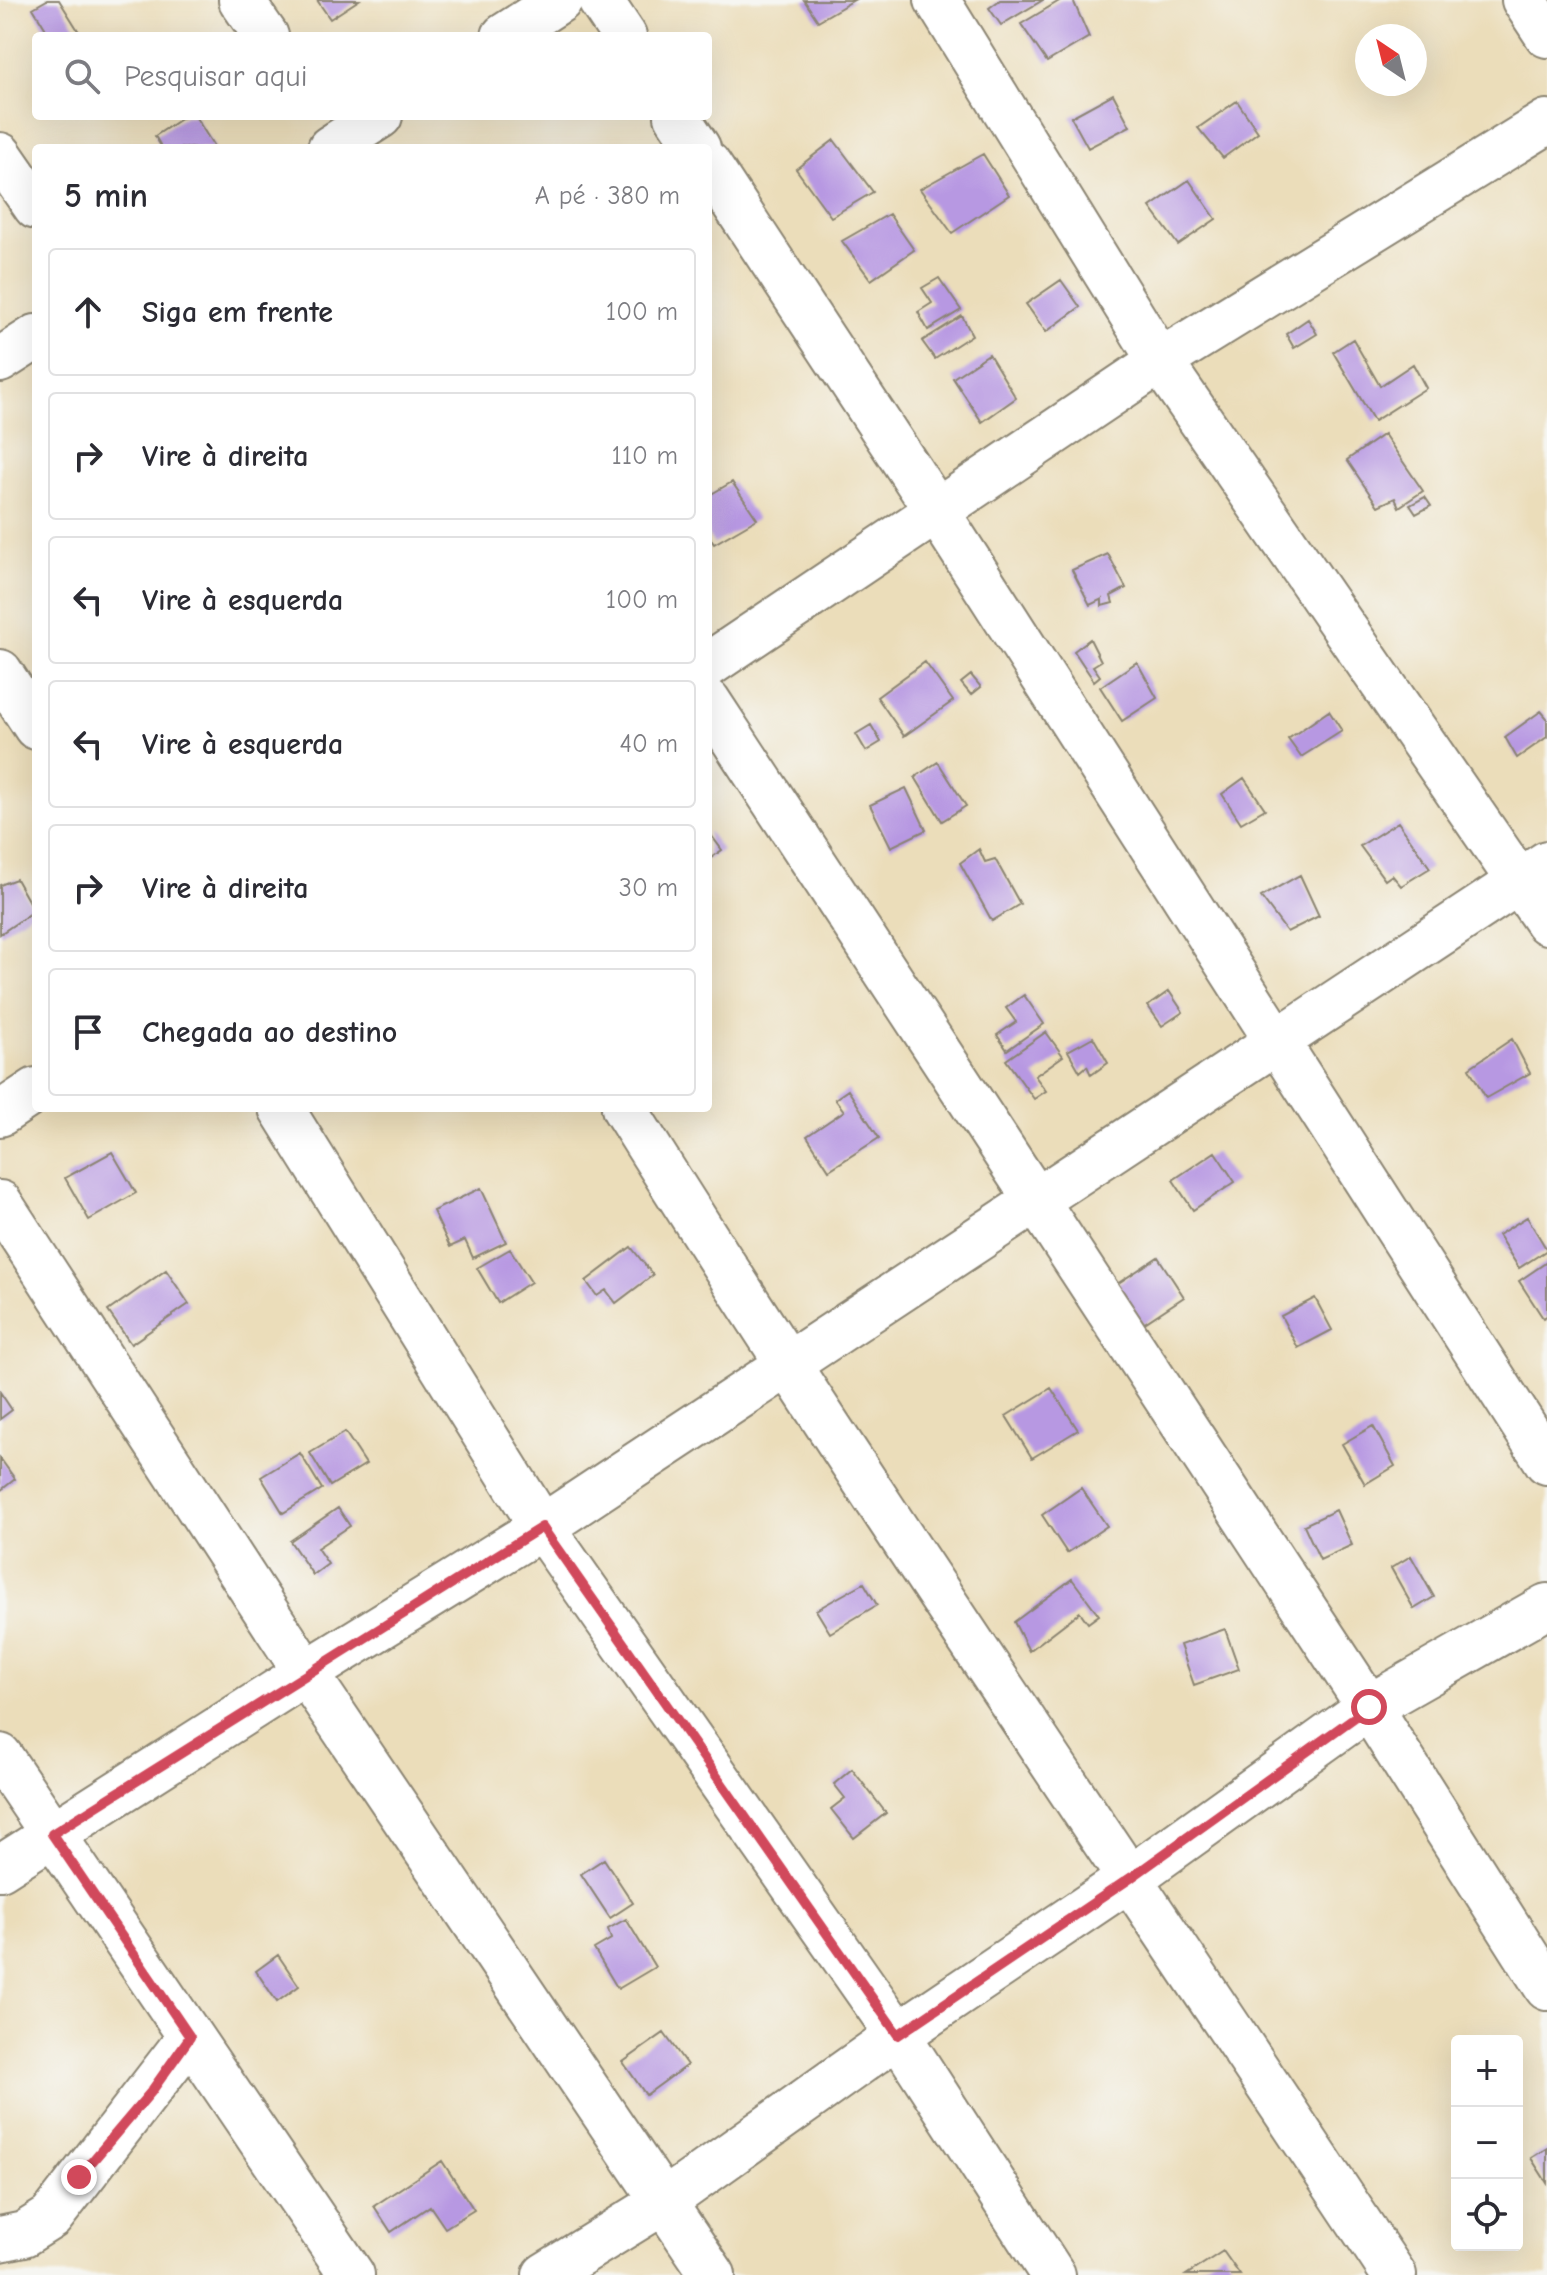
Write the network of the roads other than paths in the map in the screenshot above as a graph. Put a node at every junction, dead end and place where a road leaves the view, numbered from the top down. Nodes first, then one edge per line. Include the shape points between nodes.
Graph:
1 (241, 0) edge
2 (560, 0) edge
3 (600, 0) edge
4 (937, 0) edge
5 (1524, 0) edge
6 (263, 32) edge
7 (510, 32) edge
8 (621, 32) edge
9 (1547, 35) edge
10 (372, 120) edge
11 (680, 120) edge
12 (1547, 122) edge
13 (334, 138) edge
14 (695, 144) edge
15 (0, 155) edge
16 (712, 170) edge
17 (32, 201) edge
18 (32, 340) edge
19 (0, 360) edge
20 (1160, 361) junction
21 (938, 513) junction
22 (712, 662) edge
23 (0, 672) edge
24 (712, 707) edge
25 (32, 721) edge
26 (1533, 872) edge
27 (1547, 922) edge
28 (1276, 1043) junction
29 (32, 1093) edge
30 (283, 1112) edge
31 (627, 1112) edge
32 (0, 1114) edge
33 (0, 1203) edge
34 (1035, 1203) junction
35 (785, 1365) junction
36 (1547, 1462) edge
37 (542, 1527) junction
38 (1547, 1606) edge
39 (306, 1673) junction
40 (1369, 1707) junction
41 (0, 1756) edge
42 (52, 1834) junction
43 (0, 1868) edge
44 (1132, 1877) junction
45 (1547, 1988) edge
46 (898, 2035) junction
47 (190, 2037) junction
48 (665, 2201) junction
49 (0, 2239) edge
50 (352, 2275) edge
51 (545, 2275) edge
52 (713, 2275) edge
53 (1053, 2275) edge
54 (1394, 2275) edge

1 - 6 street
2 - 7 street
3 - 8 street
4 - 20 street
5 - 9 street
10 - 13 street
11 - 14 street
12 - 20 street
15 - 17 street
16 - 21 street
18 - 19 street
20 - 21 street
20 - 26 street
21 - 22 street
21 - 28 street
23 - 25 street
24 - 34 street
26 - 27 street
26 - 28 street
28 - 34 street
28 - 36 street
29 - 32 street
30 - 37 street
31 - 35 street
33 - 39 street
34 - 35 street
34 - 40 street
35 - 37 street
35 - 44 street
37 - 39 street
37 - 46 street
38 - 40 street
39 - 42 street
39 - 48 street
40 - 44 street
40 - 45 street
41 - 42 street
42 - 43 street
42 - 47 street
44 - 46 street
44 - 54 street
46 - 48 street
46 - 53 street
47 - 49 street via 51,2217 24,2234
47 - 50 street
48 - 51 street
48 - 52 street

